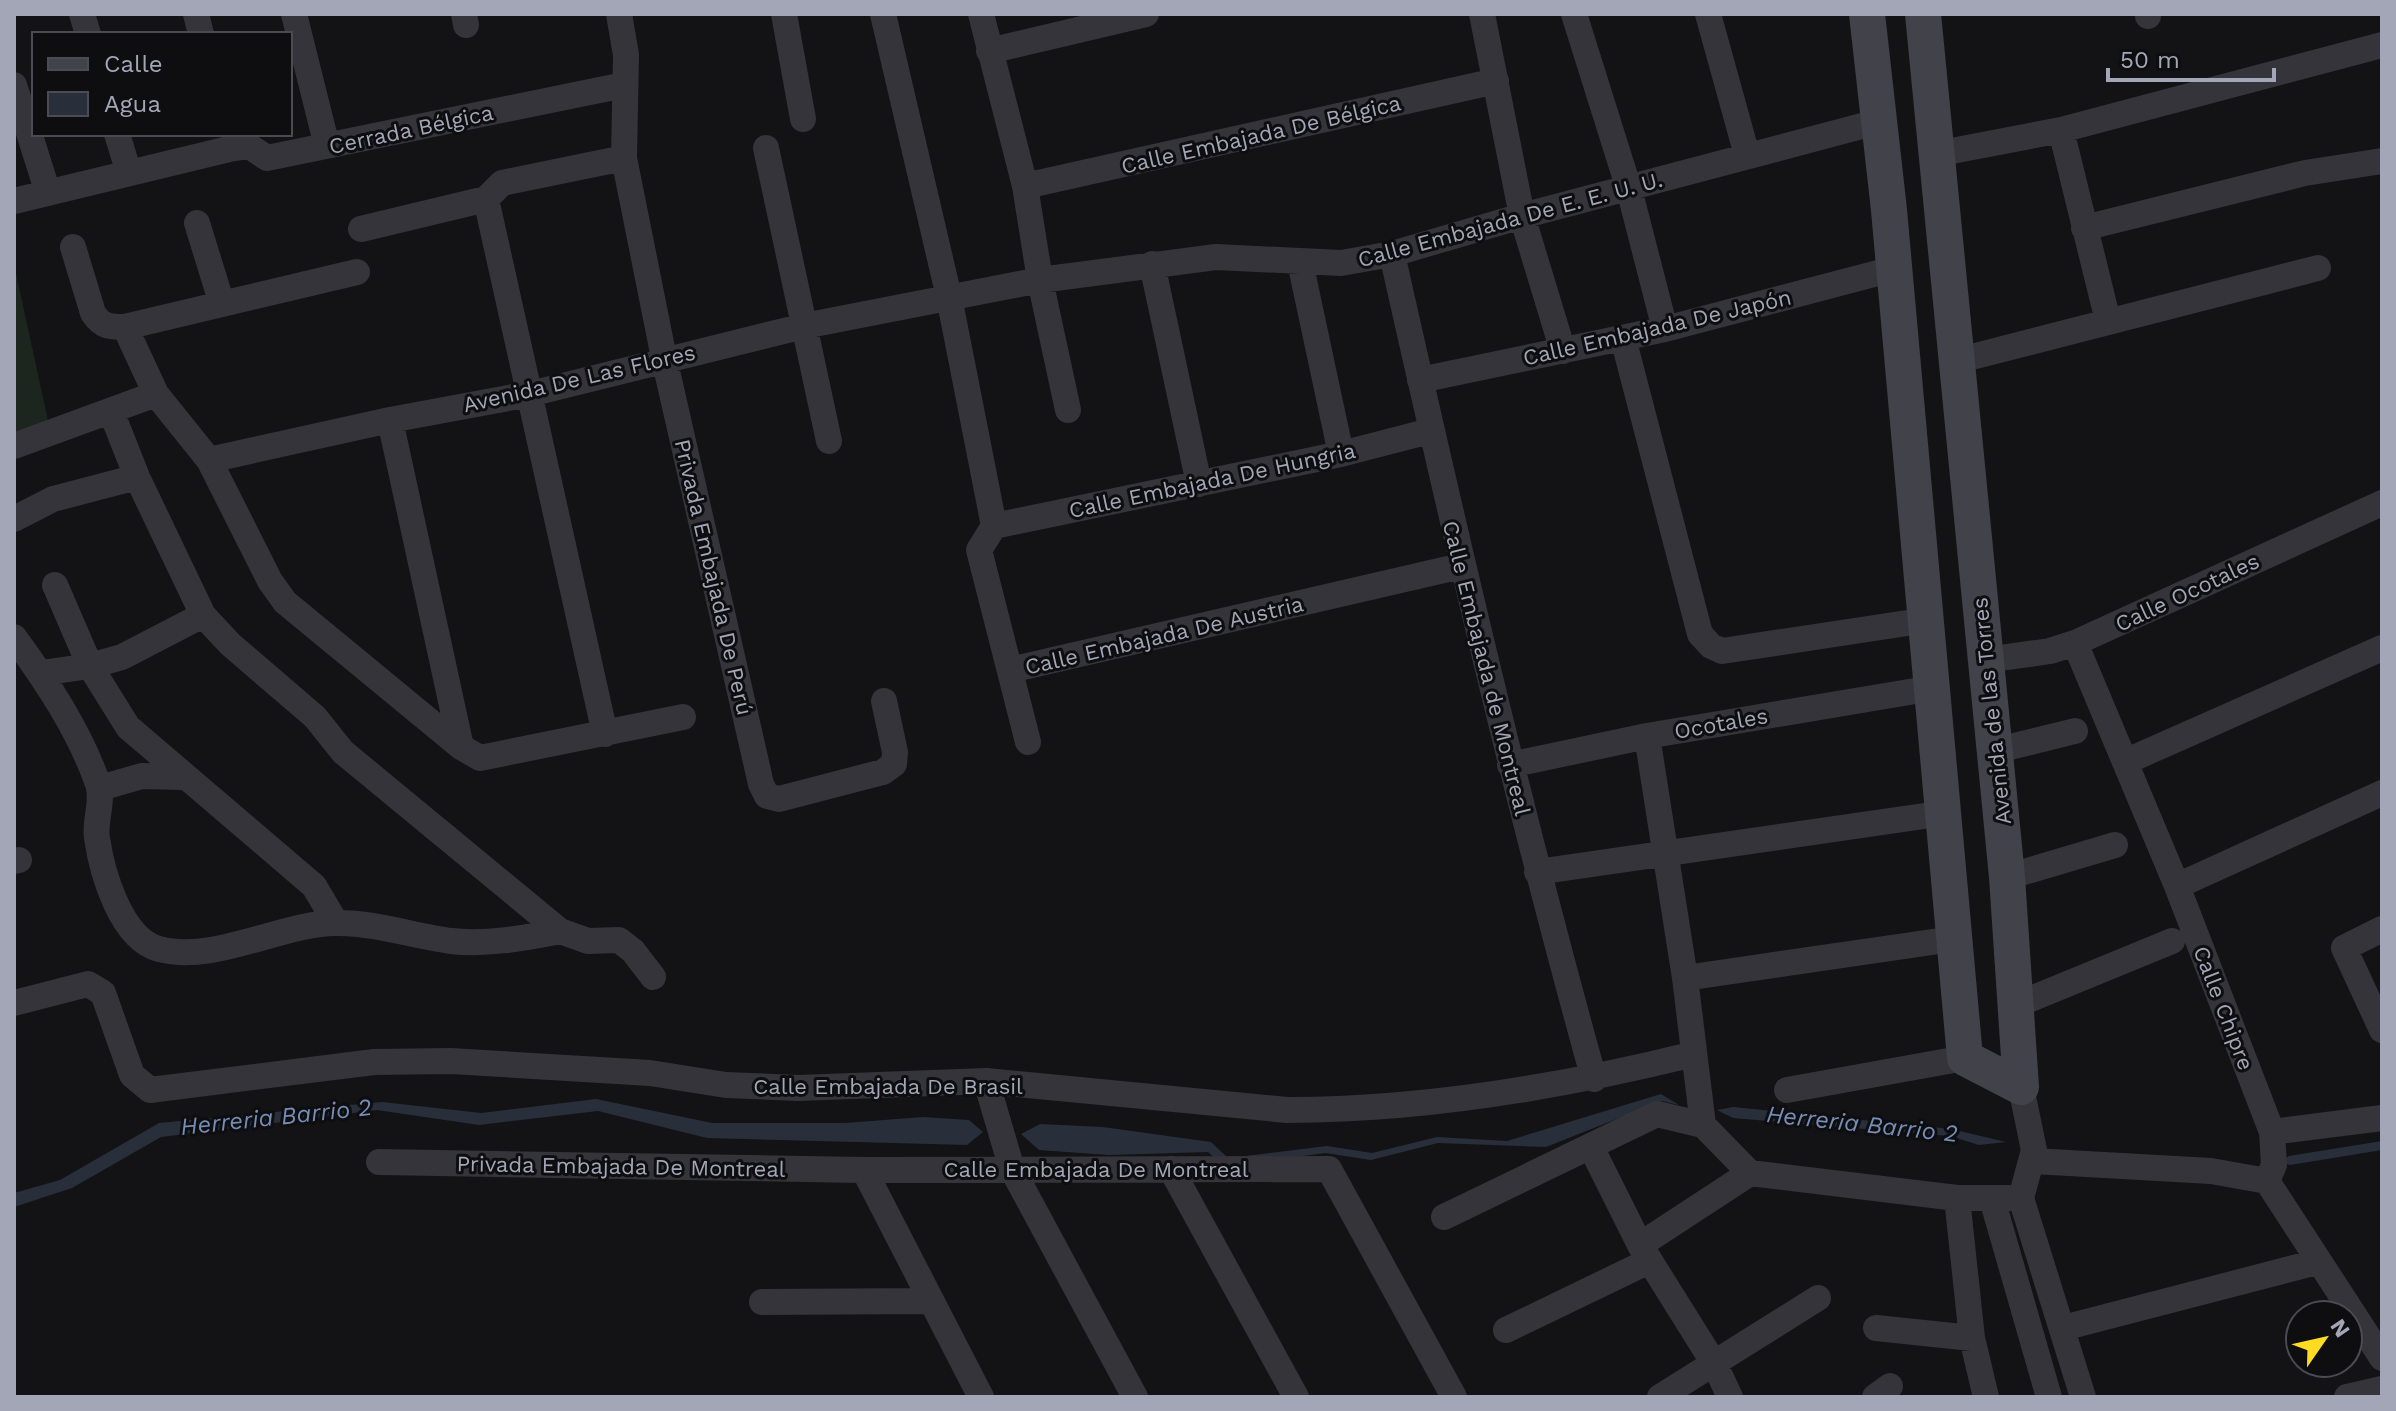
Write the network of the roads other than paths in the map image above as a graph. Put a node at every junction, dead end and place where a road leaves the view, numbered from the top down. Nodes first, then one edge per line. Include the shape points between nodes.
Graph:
1 (294, 14) edge
2 (619, 14) edge
3 (784, 14) edge
4 (883, 14) edge
5 (981, 14) edge
6 (1146, 14) edge
7 (1482, 14) edge
8 (1574, 14) edge
9 (1708, 14) edge
10 (1867, 14) edge
11 (1923, 14) edge
12 (2382, 45) edge
13 (989, 51) junction
14 (1496, 81) junction
15 (14, 85) edge
16 (624, 85) junction
17 (803, 119) dead end
18 (1877, 122) junction
19 (2061, 130) junction
20 (118, 136) edge
21 (227, 141) edge
22 (327, 146) junction
23 (766, 148) dead end
24 (1936, 154) junction
25 (1747, 155) junction
26 (624, 158) junction
27 (2382, 161) edge
28 (129, 173) junction
29 (1025, 186) junction
30 (1629, 189) junction
31 (48, 193) junction
32 (486, 199) junction
33 (14, 201) edge
34 (1940, 204) junction
35 (1889, 210) junction
36 (1522, 216) junction
37 (197, 223) dead end
38 (2084, 228) junction
39 (361, 229) dead end
40 (73, 247) dead end
41 (1392, 254) junction
42 (1300, 262) junction
43 (1152, 264) junction
44 (2318, 268) dead end
45 (1893, 269) junction
46 (357, 272) dead end
47 (1040, 280) junction
48 (949, 297) junction
49 (222, 304) junction
50 (2108, 321) junction
51 (804, 326) junction
52 (125, 327) junction
53 (1665, 329) junction
54 (1623, 338) junction
55 (1563, 351) junction
56 (664, 358) junction
57 (1956, 361) junction
58 (1420, 380) junction
59 (156, 394) junction
60 (530, 394) junction
61 (1068, 410) dead end
62 (111, 411) junction
63 (390, 420) junction
64 (1430, 431) junction
65 (829, 441) dead end
66 (14, 446) edge
67 (1341, 454) junction
68 (209, 460) junction
69 (137, 477) junction
70 (1199, 484) junction
71 (2382, 503) edge
72 (14, 519) edge
73 (994, 526) junction
74 (1461, 566) junction
75 (55, 585) dead end
76 (203, 615) junction
77 (1927, 620) junction
78 (14, 637) edge
79 (2075, 643) junction
80 (2382, 648) edge
81 (1986, 660) junction
82 (90, 666) junction
83 (1010, 670) junction
84 (41, 673) junction
85 (1933, 688) junction
86 (884, 701) dead end
87 (683, 717) dead end
88 (2075, 731) dead end
89 (605, 734) junction
90 (1647, 736) junction
91 (1028, 742) dead end
92 (461, 747) junction
93 (1994, 751) junction
94 (2125, 762) junction
95 (1510, 765) junction
96 (182, 777) junction
97 (100, 788) junction
98 (2382, 793) edge
99 (1945, 813) junction
100 (2115, 845) dead end
101 (1666, 854) junction
102 (1537, 872) junction
103 (2007, 877) junction
104 (2177, 886) junction
105 (336, 923) junction
106 (2382, 929) edge
107 (560, 931) junction
108 (1953, 939) junction
109 (2172, 941) dead end
110 (653, 977) dead end
111 (1685, 978) junction
112 (14, 1003) edge
113 (2016, 1005) junction
114 (2382, 1030) edge
115 (1694, 1054) junction
116 (1965, 1058) junction
117 (1594, 1079) junction
118 (986, 1081) junction
119 (2021, 1087) junction
120 (1787, 1090) dead end
121 (1700, 1111) junction
122 (2382, 1118) edge
123 (2272, 1132) junction
124 (1591, 1147) junction
125 (2033, 1161) junction
126 (379, 1162) dead end
127 (1012, 1169) junction
128 (1171, 1169) junction
129 (864, 1170) junction
130 (1750, 1173) junction
131 (2267, 1181) junction
132 (1957, 1198) junction
133 (2021, 1198) junction
134 (1992, 1199) junction
135 (1444, 1217) dead end
136 (1645, 1253) junction
137 (2317, 1262) junction
138 (1818, 1298) dead end
139 (929, 1301) junction
140 (762, 1302) dead end
141 (1876, 1328) dead end
142 (2063, 1328) junction
143 (1506, 1330) dead end
144 (1972, 1338) junction
145 (2382, 1358) edge
146 (1715, 1365) junction
147 (2382, 1389) edge
148 (981, 1397) edge
149 (1135, 1397) edge
150 (1296, 1397) edge
151 (1454, 1397) edge
152 (1660, 1397) edge
153 (1730, 1397) edge
154 (1986, 1397) edge
155 (2049, 1397) edge
156 (2083, 1397) edge
157 (2347, 1397) edge

1 - 22 street
2 - 16 street, Privada Embajada De Perú via 626,55
3 - 17 street
4 - 48 street, Calle Embajada De Austria
5 - 13 street
6 - 13 street
7 - 14 street
8 - 30 street
9 - 25 street
10 - 18 main road
11 - 24 main road, Avenida de las Torres
12 - 19 street
13 - 29 street
14 - 29 street, Calle Embajada De Bélgica
14 - 36 street
15 - 31 street
16 - 22 street, Cerrada Bélgica
16 - 26 street, Privada Embajada De Perú
18 - 25 street, Calle Embajada De E. E. U. U.
18 - 35 main road
19 - 24 street
19 - 38 street
20 - 28 street
21 - 22 street, Cerrada Bélgica via 249,146 267,158
21 - 28 street, Cerrada Bélgica
23 - 51 street
24 - 34 main road, Avenida de las Torres
25 - 30 street, Calle Embajada De E. E. U. U.
26 - 32 street via 502,183
26 - 56 street, Privada Embajada De Perú
27 - 38 street via 2305,173
28 - 31 street, Cerrada Bélgica
29 - 47 street
30 - 36 street, Calle Embajada De E. E. U. U.
30 - 53 street
31 - 33 street, Cerrada Bélgica
32 - 39 street
32 - 60 street
34 - 35 main road
34 - 57 main road, Avenida de las Torres
35 - 45 main road
36 - 41 street, Calle Embajada De E. E. U. U.
36 - 55 street
37 - 49 street
38 - 50 street
40 - 52 street via 99,322
41 - 42 street, Calle Embajada De E. E. U. U. via 1341,263
41 - 58 street, Calle Embajada de Montreal
42 - 43 street, Calle Embajada De E. E. U. U. via 1216,257
42 - 67 street
43 - 47 street, Calle Embajada De E. E. U. U.
43 - 70 street
44 - 50 street
45 - 53 street, Calle Embajada De Japón
45 - 77 main road
46 - 49 street
47 - 48 street, Calle Embajada De E. E. U. U.
47 - 61 street
48 - 51 street, Avenida De Las Flores
48 - 73 street, Calle Embajada De Austria
49 - 52 street
50 - 57 street
51 - 56 street, Avenida De Las Flores
51 - 65 street
52 - 59 street
53 - 54 street, Calle Embajada De Japón
54 - 55 street, Calle Embajada De Japón
54 - 77 street via 1700,634 1711,646 1722,651
55 - 58 street, Calle Embajada De Japón
56 - 60 street, Avenida De Las Flores
56 - 86 street, Privada Embajada De Perú via 767,796 779,799 883,772 894,764
57 - 81 main road, Avenida de las Torres
58 - 64 street, Calle Embajada de Montreal
59 - 62 street
59 - 68 street
60 - 63 street, Avenida De Las Flores
60 - 89 street
62 - 66 street
62 - 69 street
63 - 68 street, Avenida De Las Flores
63 - 92 street
64 - 67 street, Calle Embajada De Hungria
64 - 74 street, Calle Embajada de Montreal
67 - 70 street, Calle Embajada De Hungria
68 - 92 street via 285,602
69 - 72 street via 53,499
69 - 76 street
70 - 73 street, Calle Embajada De Hungria
71 - 79 street, Calle Ocotales
73 - 83 street, Calle Embajada De Austria via 979,550
74 - 83 street, Calle Embajada De Austria
74 - 95 street, Calle Embajada de Montreal
75 - 82 street
76 - 82 street via 122,657
76 - 107 street via 315,717 343,752
77 - 85 main road
78 - 84 street
79 - 81 street, Calle Ocotales
79 - 94 street, Calle Chipre
80 - 94 street
81 - 93 main road, Avenida de las Torres
82 - 84 street
82 - 96 street via 128,727
83 - 91 street
84 - 97 street
85 - 90 street, Ocotales
85 - 99 main road
87 - 89 street
88 - 93 street
89 - 92 street via 480,758
90 - 95 street, Ocotales
90 - 101 street
93 - 103 main road, Avenida de las Torres
94 - 104 street, Calle Chipre
95 - 102 street, Calle Embajada de Montreal
96 - 97 street via 142,776
96 - 105 street via 314,886
97 - 105 street via 96,837 120,914 136,937 159,950 207,950
98 - 104 street
99 - 101 street
99 - 108 main road
100 - 103 street
101 - 102 street
101 - 111 street
102 - 117 street, Calle Embajada de Montreal
103 - 113 main road, Avenida de las Torres
104 - 123 street, Calle Chipre
105 - 107 street via 455,941 525,939
106 - 114 street via 2344,948
107 - 110 street via 588,941 619,940
108 - 111 street
108 - 116 main road
109 - 113 street
111 - 115 street
112 - 118 street, Calle Embajada De Brasil via 88,984 103,993 132,1075 150,1090 374,1062 451,1061 650,1073 740,1086
113 - 119 main road, Avenida de las Torres
115 - 117 street, Calle Embajada De Brasil
115 - 121 street
116 - 119 main road
116 - 120 street
117 - 118 street, Calle Embajada De Brasil via 1323,1110
118 - 127 street
119 - 125 street, Avenida de las Torres via 2033,1130
121 - 124 street via 1657,1114
121 - 130 street
122 - 123 street
123 - 131 street, Calle Chipre via 2274,1165
124 - 135 street
124 - 136 street
125 - 131 street via 2211,1171
125 - 133 street, Avenida de las Torres
126 - 129 street, Privada Embajada De Montreal
127 - 128 street, Calle Embajada De Montreal
127 - 129 street, Calle Embajada De Montreal
127 - 149 street
128 - 150 street
128 - 151 street, Calle Embajada De Montreal via 1329,1169
129 - 139 street
130 - 132 street
130 - 136 street
131 - 137 street
132 - 134 street
132 - 144 street
133 - 134 street
133 - 142 street
134 - 155 street
136 - 143 street
136 - 146 street
137 - 142 street
137 - 145 street
138 - 146 street
139 - 140 street
139 - 148 street
141 - 144 street
142 - 156 street
144 - 154 street
146 - 152 street
146 - 153 street
147 - 157 street

